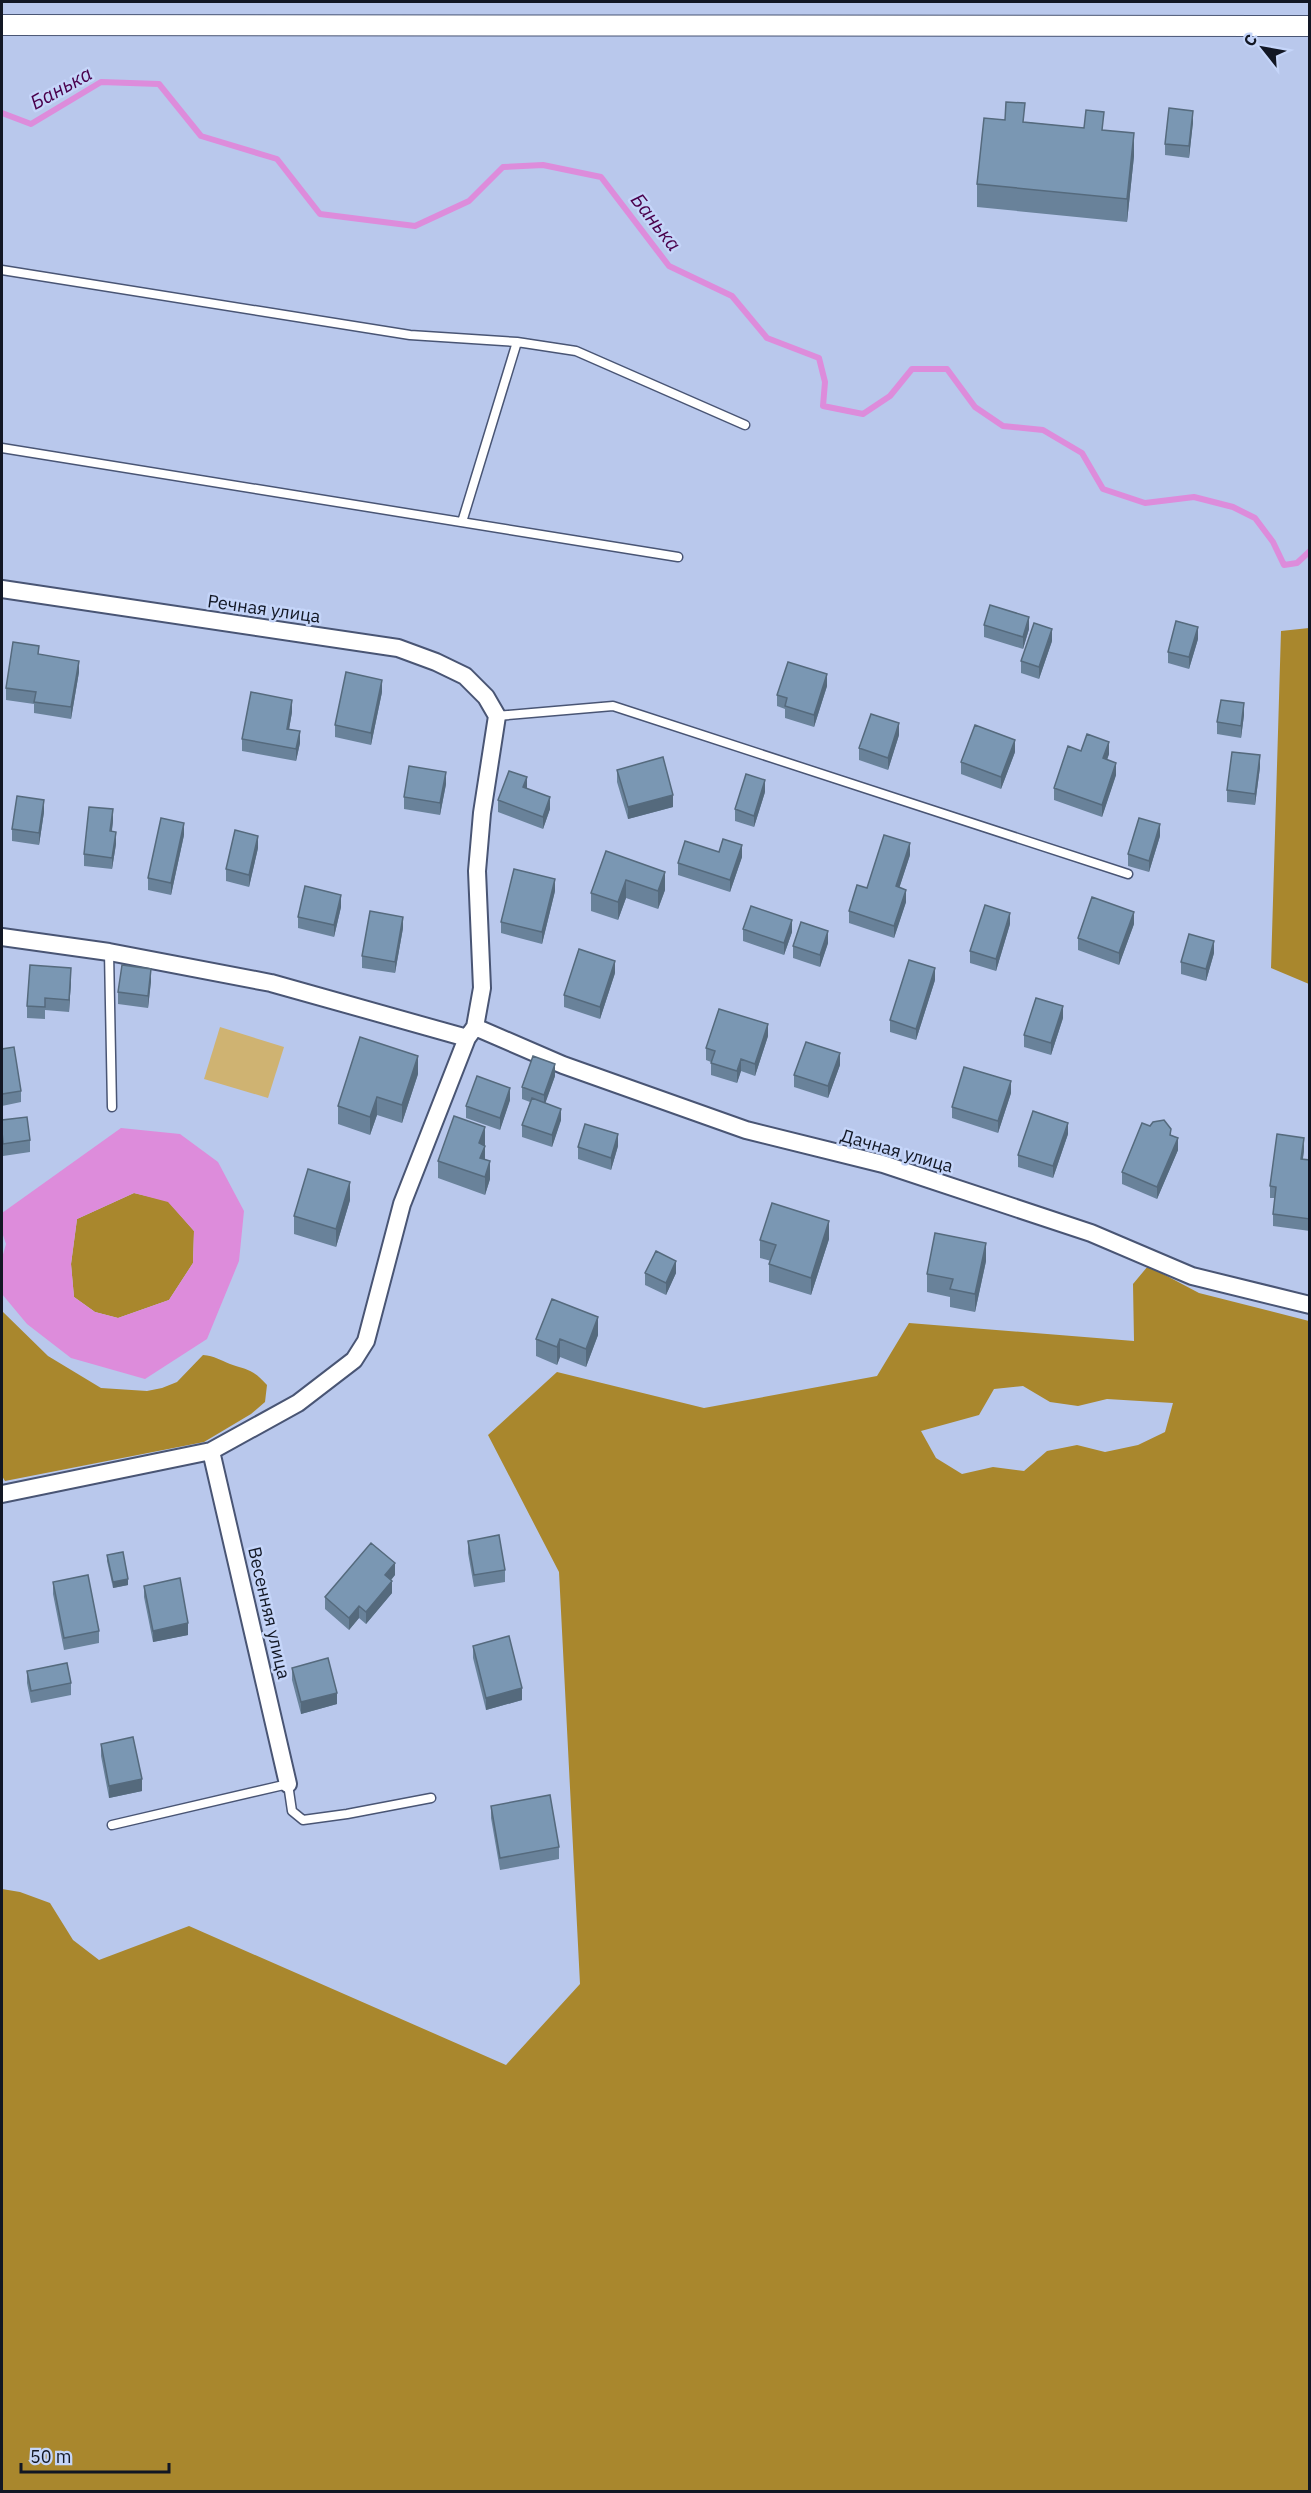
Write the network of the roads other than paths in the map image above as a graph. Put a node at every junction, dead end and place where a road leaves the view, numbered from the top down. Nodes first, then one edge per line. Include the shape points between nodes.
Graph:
1 (2, 25) edge
2 (1310, 26) edge
3 (2, 270) edge
4 (517, 342) junction
5 (744, 425) dead end
6 (2, 448) edge
7 (462, 522) junction
8 (678, 557) dead end
9 (2, 589) edge
10 (497, 716) junction
11 (1128, 874) dead end
12 (2, 937) edge
13 (109, 952) junction
14 (471, 1032) junction
15 (112, 1107) dead end
16 (1310, 1305) edge
17 (211, 1450) junction
18 (2, 1494) edge
19 (288, 1784) junction
20 (431, 1798) dead end
21 (112, 1825) dead end

1 - 2 street
3 - 4 lane via 410,335
4 - 5 lane via 576,351
4 - 7 lane
6 - 7 lane
7 - 8 lane
9 - 10 street, Речная улица via 398,648 465,676 486,697
10 - 11 lane via 613,706
10 - 14 street via 477,871 482,988
12 - 13 street, Дачная улица
13 - 14 street, Дачная улица via 271,983
13 - 15 lane
14 - 16 street, Дачная улица via 746,1130 883,1164 1091,1233 1192,1276
14 - 17 street via 402,1204 366,1341 360,1351 354,1360 298,1403
17 - 18 street
17 - 19 street, Весенняя улица
19 - 20 lane via 292,1811 303,1820
19 - 21 lane

